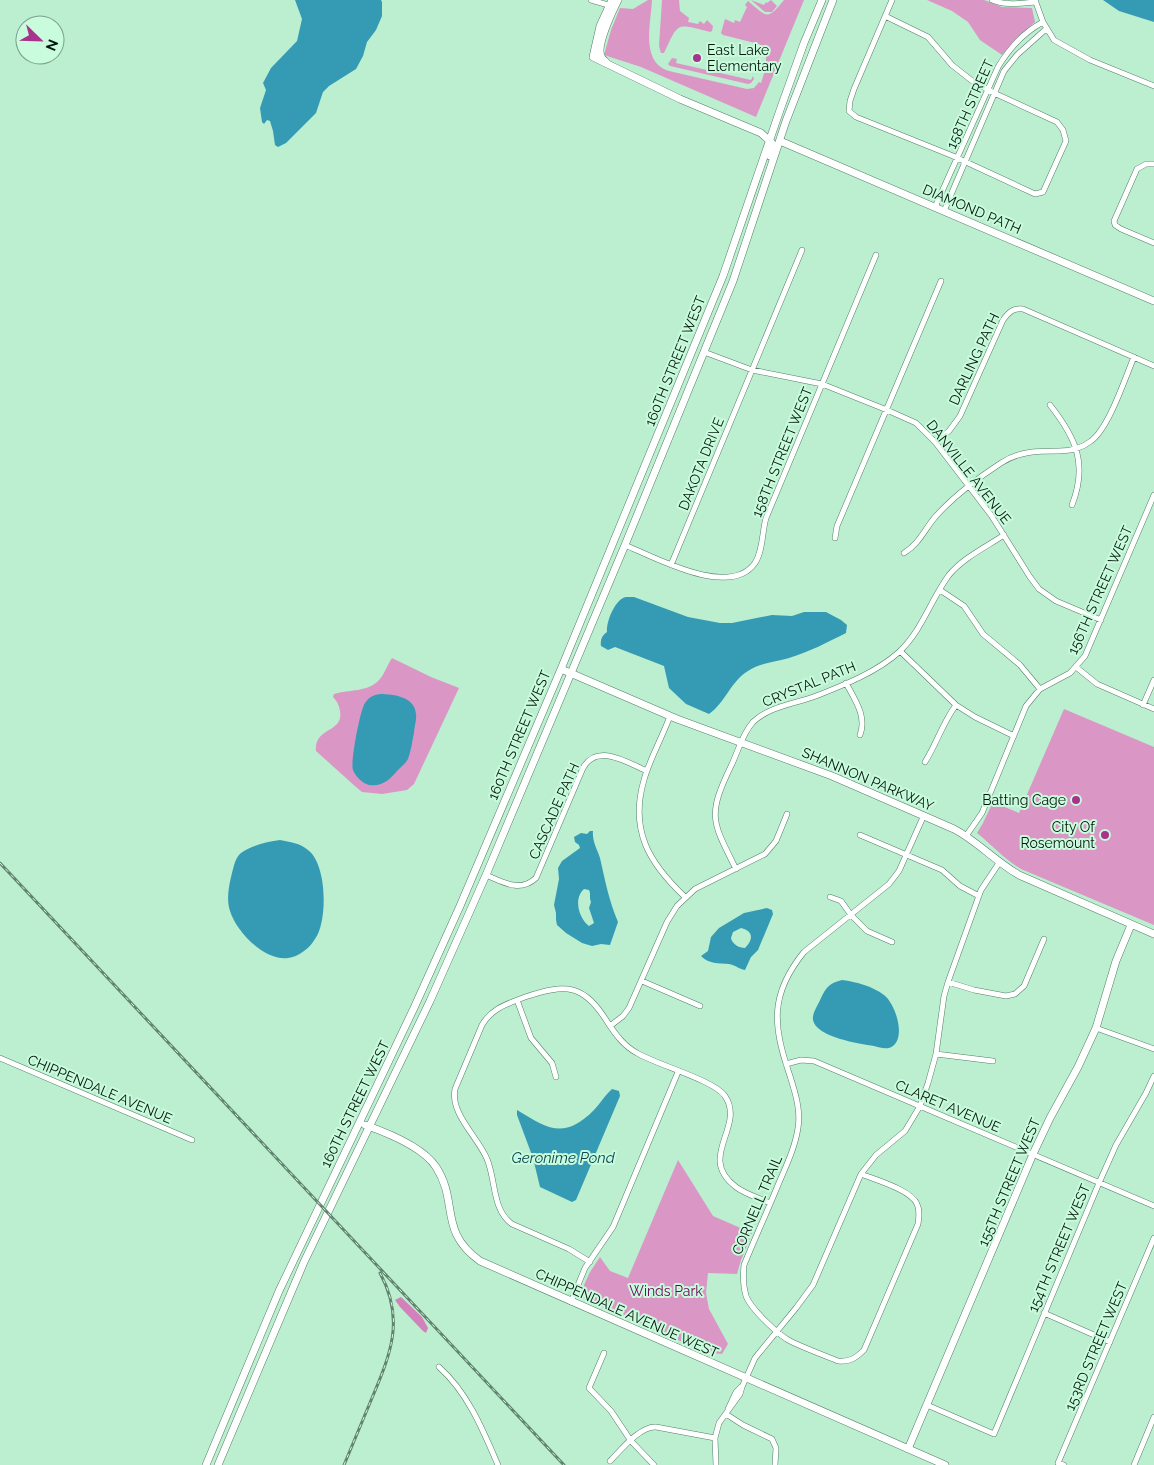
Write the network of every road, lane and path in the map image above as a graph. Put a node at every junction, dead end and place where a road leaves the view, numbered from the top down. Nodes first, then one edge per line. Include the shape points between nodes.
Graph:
1 (591, 0) edge
2 (618, 0) edge
3 (822, 0) edge
4 (833, 0) edge
5 (892, 0) edge
6 (992, 0) edge
7 (1036, 1) edge
8 (612, 4) edge
9 (885, 16) junction
10 (1042, 22) junction
11 (1046, 29) junction
12 (797, 63) junction
13 (1154, 86) edge
14 (987, 90) junction
15 (994, 94) junction
16 (770, 139) junction
17 (780, 141) junction
18 (958, 158) junction
19 (964, 162) junction
20 (1154, 164) edge
21 (935, 207) junction
22 (944, 211) junction
23 (752, 224) junction
24 (1154, 243) edge
25 (802, 250) dead end
26 (876, 255) dead end
27 (723, 276) junction
28 (941, 281) dead end
29 (1154, 301) edge
30 (704, 352) junction
31 (1134, 357) junction
32 (1154, 366) edge
33 (752, 370) junction
34 (822, 384) junction
35 (1050, 406) dead end
36 (887, 410) junction
37 (934, 442) junction
38 (1076, 449) junction
39 (970, 486) junction
40 (1154, 495) edge
41 (1072, 505) dead end
42 (1004, 535) junction
43 (835, 538) dead end
44 (625, 545) junction
45 (904, 553) dead end
46 (671, 565) junction
47 (940, 590) junction
48 (1101, 620) junction
49 (900, 651) junction
50 (1076, 667) junction
51 (561, 669) junction
52 (570, 674) junction
53 (1154, 680) edge
54 (846, 683) junction
55 (1040, 689) junction
56 (956, 705) junction
57 (1143, 705) junction
58 (1154, 709) edge
59 (670, 716) junction
60 (860, 735) dead end
61 (1014, 736) junction
62 (742, 742) junction
63 (925, 762) dead end
64 (647, 771) junction
65 (787, 814) dead end
66 (924, 816) junction
67 (860, 834) dead end
68 (966, 836) junction
69 (907, 855) junction
70 (1000, 863) junction
71 (736, 869) junction
72 (486, 874) junction
73 (979, 896) junction
74 (685, 897) junction
75 (830, 897) dead end
76 (851, 915) junction
77 (1130, 925) junction
78 (1154, 934) edge
79 (1044, 939) dead end
80 (892, 942) dead end
81 (642, 981) junction
82 (948, 982) junction
83 (517, 1000) junction
84 (700, 1006) dead end
85 (610, 1026) junction
86 (1096, 1028) junction
87 (1154, 1049) edge
88 (936, 1054) junction
89 (0, 1058) edge
90 (993, 1061) dead end
91 (786, 1064) junction
92 (678, 1072) junction
93 (1154, 1076) edge
94 (556, 1077) dead end
95 (920, 1106) junction
96 (359, 1123) junction
97 (369, 1126) junction
98 (192, 1140) dead end
99 (1033, 1154) junction
100 (861, 1174) junction
101 (1099, 1183) junction
102 (770, 1203) junction
103 (1154, 1206) edge
104 (1154, 1238) edge
105 (590, 1262) junction
106 (570, 1302) junction
107 (1044, 1313) junction
108 (777, 1330) junction
109 (1110, 1342) junction
110 (604, 1353) dead end
111 (439, 1367) dead end
112 (745, 1378) junction
113 (927, 1405) junction
114 (726, 1414) junction
115 (1154, 1417) edge
116 (715, 1438) junction
117 (631, 1441) junction
118 (908, 1449) junction
119 (610, 1461) dead end
120 (206, 1465) edge
121 (218, 1465) edge
122 (498, 1465) edge
123 (654, 1465) edge
124 (716, 1465) edge
125 (775, 1465) edge
126 (945, 1465) edge
127 (1064, 1465) edge
128 (1134, 1465) edge

1 - 8 street
2 - 8 main road
3 - 12 main road, 160TH STREET WEST
4 - 17 main road, 160TH STREET WEST
5 - 9 street
6 - 7 street via 1011,4
7 - 10 street
8 - 16 main road via 600,52 602,59 680,99
9 - 14 street via 928,37 952,65
9 - 18 street via 852,95 849,111 856,117
10 - 11 street
10 - 14 street, 158TH STREET via 1010,49
11 - 13 street via 1054,40 1069,49
11 - 15 street, 158TH STREET via 1004,71
12 - 16 main road, 160TH STREET WEST
12 - 17 main road via 795,80 777,132
14 - 15 street
14 - 18 street, 158TH STREET
15 - 19 street, 158TH STREET
15 - 19 street via 1057,122 1066,142 1043,192 1035,194
16 - 23 main road via 773,145 753,209
16 - 27 main road, 160TH STREET WEST
17 - 21 main road, DIAMOND PATH
17 - 23 main road, 160TH STREET WEST
18 - 19 street
18 - 21 street, 158TH STREET
19 - 22 street, 158TH STREET
20 - 24 street via 1137,169 1114,221 1120,229
21 - 22 main road, DIAMOND PATH
22 - 29 main road, DIAMOND PATH
23 - 30 main road, 160TH STREET WEST
25 - 33 street, DAKOTA DRIVE
26 - 34 street, 158TH STREET WEST
27 - 30 main road via 721,293 700,348
27 - 51 main road, 160TH STREET WEST
28 - 36 street
30 - 33 street, DANVILLE AVENUE
30 - 44 main road, 160TH STREET WEST
31 - 32 street, DARLING PATH
31 - 37 street, DARLING PATH via 1017,308 1009,312 993,340 960,416 949,431
31 - 38 street via 1103,428 1092,441
33 - 34 street, DANVILLE AVENUE
33 - 46 street, DAKOTA DRIVE
34 - 36 street, DANVILLE AVENUE
34 - 46 street, 158TH STREET WEST via 766,518 757,560 748,570 734,576 692,573
35 - 38 street via 1066,426
36 - 37 street, DANVILLE AVENUE via 916,423
36 - 43 street via 837,526
37 - 39 street, DANVILLE AVENUE
38 - 39 street via 1016,455 1001,462
38 - 41 street via 1080,478
39 - 42 street, DANVILLE AVENUE
39 - 45 street via 938,514 915,546
40 - 48 street, 156TH STREET WEST
42 - 47 street, CRYSTAL PATH via 956,568
42 - 48 street, DANVILLE AVENUE via 1039,588 1056,601
44 - 46 street
44 - 52 main road, 160TH STREET WEST
47 - 49 street, CRYSTAL PATH via 917,630
47 - 55 street via 964,606 983,634 1020,664
48 - 50 street, 156TH STREET WEST via 1085,656
49 - 54 street, CRYSTAL PATH via 881,666
49 - 56 street
50 - 55 street, 156TH STREET WEST
50 - 57 street via 1097,684
51 - 52 main road, SHANNON PARKWAY
51 - 96 main road, 160TH STREET WEST via 452,924
52 - 59 main road, SHANNON PARKWAY
52 - 72 main road, 160TH STREET WEST
53 - 57 street
54 - 60 street via 862,716
54 - 62 street, CRYSTAL PATH via 766,713 750,727
55 - 61 street, 156TH STREET WEST via 1026,706
56 - 61 street
56 - 63 street via 943,723
57 - 58 street
59 - 62 main road, SHANNON PARKWAY
59 - 64 street
61 - 68 street, 156TH STREET WEST via 982,813
62 - 66 main road, SHANNON PARKWAY
62 - 71 street, CRYSTAL PATH via 719,790 715,808 718,832
64 - 72 street, CASCADE PATH via 608,755 591,758 583,768 536,878 515,886
64 - 74 street via 639,807 644,842 661,873
65 - 71 street via 770,849
66 - 68 main road, SHANNON PARKWAY
66 - 69 street, CORNELL TRAIL
67 - 69 street
68 - 70 main road, SHANNON PARKWAY
69 - 73 street via 942,870 960,886
69 - 76 street, CORNELL TRAIL via 890,884
70 - 73 street
70 - 77 main road, SHANNON PARKWAY
71 - 74 street
72 - 97 main road, 160TH STREET WEST via 430,1001
73 - 82 street
74 - 81 street via 670,916
75 - 76 street via 841,901
76 - 80 street via 867,930
76 - 91 street, CORNELL TRAIL via 804,952 784,981 776,1022
77 - 78 main road, SHANNON PARKWAY
77 - 86 main road, 155TH STREET WEST
79 - 82 street via 1024,986 1015,994 1006,996
81 - 84 street
81 - 85 street via 626,1013
82 - 88 street
83 - 85 street via 552,989 572,990 593,1002
83 - 94 street via 531,1038 552,1063
83 - 105 street via 495,1010 485,1020 456,1089 455,1105 488,1160 504,1217
85 - 92 street via 635,1052
86 - 87 street
86 - 99 main road, 155TH STREET WEST
88 - 90 street
88 - 95 street
89 - 98 street, CHIPPENDALE AVENUE
91 - 95 street, CLARET AVENUE via 814,1061
91 - 102 street, CORNELL TRAIL via 797,1098 798,1126 794,1148
92 - 102 street via 710,1084 723,1094 731,1109 720,1152 724,1173 738,1188
92 - 105 street via 613,1227
93 - 101 street, 154TH STREET WEST
95 - 99 street, CLARET AVENUE
95 - 100 street via 905,1131 876,1155
96 - 97 main road, CHIPPENDALE AVENUE WEST
96 - 120 main road, 160TH STREET WEST via 279,1291
97 - 106 main road, CHIPPENDALE AVENUE WEST via 415,1147 433,1163 444,1184 454,1231 469,1254
97 - 121 main road, 160TH STREET WEST via 286,1301
99 - 101 street, CLARET AVENUE
99 - 113 main road, 155TH STREET WEST
100 - 108 street via 813,1285
100 - 108 street, CORNELL TRAIL via 910,1195 920,1214 864,1350 854,1360 838,1361 792,1342
101 - 103 street, CLARET AVENUE
101 - 107 street, 154TH STREET WEST
102 - 108 street, CORNELL TRAIL via 742,1274 751,1305
104 - 109 street, 153RD STREET WEST
105 - 106 street
106 - 112 main road, CHIPPENDALE AVENUE WEST
107 - 109 street
107 - 113 street, 154TH STREET WEST via 994,1434
108 - 112 street via 755,1358
109 - 127 street, 153RD STREET WEST via 1058,1463
110 - 117 street via 589,1388
111 - 122 street via 458,1386 469,1404
112 - 114 street via 736,1403
112 - 118 main road, CHIPPENDALE AVENUE WEST
113 - 118 main road, 155TH STREET WEST
114 - 116 street via 719,1423
114 - 125 street via 772,1439 776,1448
115 - 128 street
116 - 117 street via 652,1426 642,1430
116 - 124 street
117 - 119 street
117 - 123 street
118 - 126 main road, CHIPPENDALE AVENUE WEST

